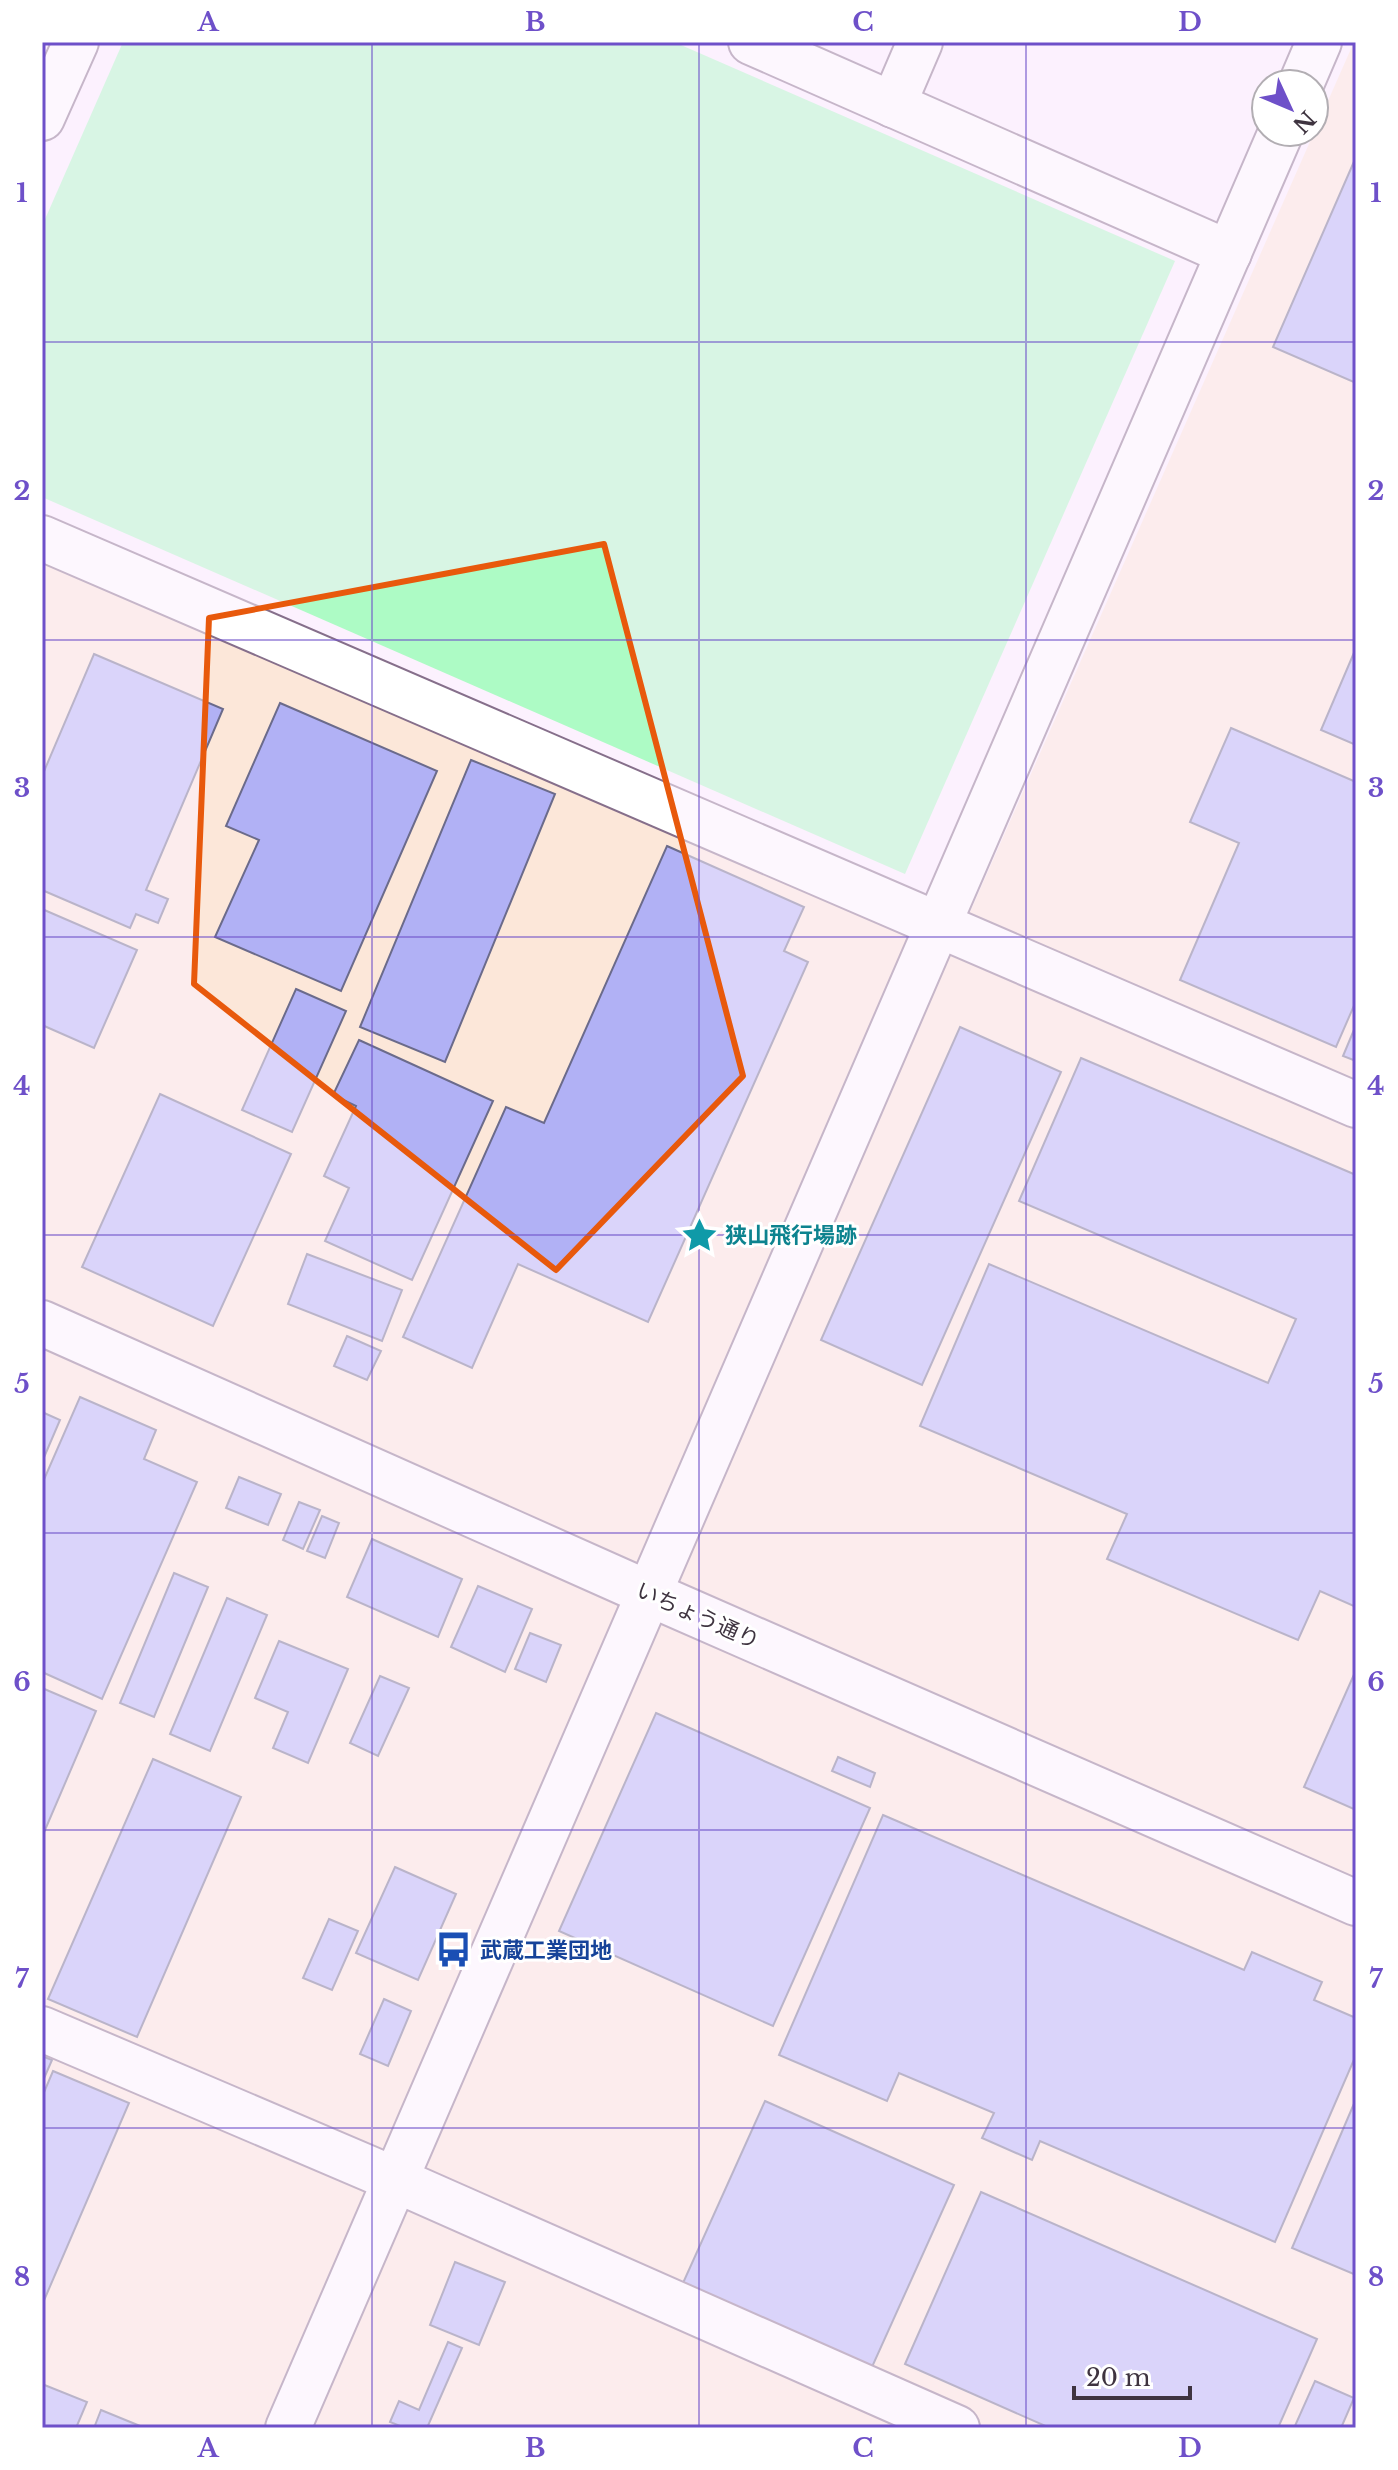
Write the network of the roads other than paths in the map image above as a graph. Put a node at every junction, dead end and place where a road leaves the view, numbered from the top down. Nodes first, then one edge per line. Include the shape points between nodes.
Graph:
1 (76, 42) edge
2 (751, 42) edge
3 (920, 42) edge
4 (1319, 42) edge
5 (1308, 68) edge
6 (893, 105) junction
7 (42, 118) edge
8 (1274, 148) edge
9 (1229, 253) junction
10 (42, 538) edge
11 (937, 924) junction
12 (1356, 1105) edge
13 (42, 1323) edge
14 (650, 1594) junction
15 (1356, 1903) edge
16 (42, 2029) edge
17 (396, 2180) junction
18 (288, 2428) edge
19 (957, 2428) edge

1 - 7 street
2 - 6 street
3 - 6 street
4 - 5 street
6 - 9 street
8 - 9 street
9 - 11 street
10 - 11 street
11 - 12 street
11 - 14 street
13 - 14 street, いちょう通り
14 - 15 street, いちょう通り
14 - 17 street
16 - 17 street
17 - 18 street
17 - 19 street

